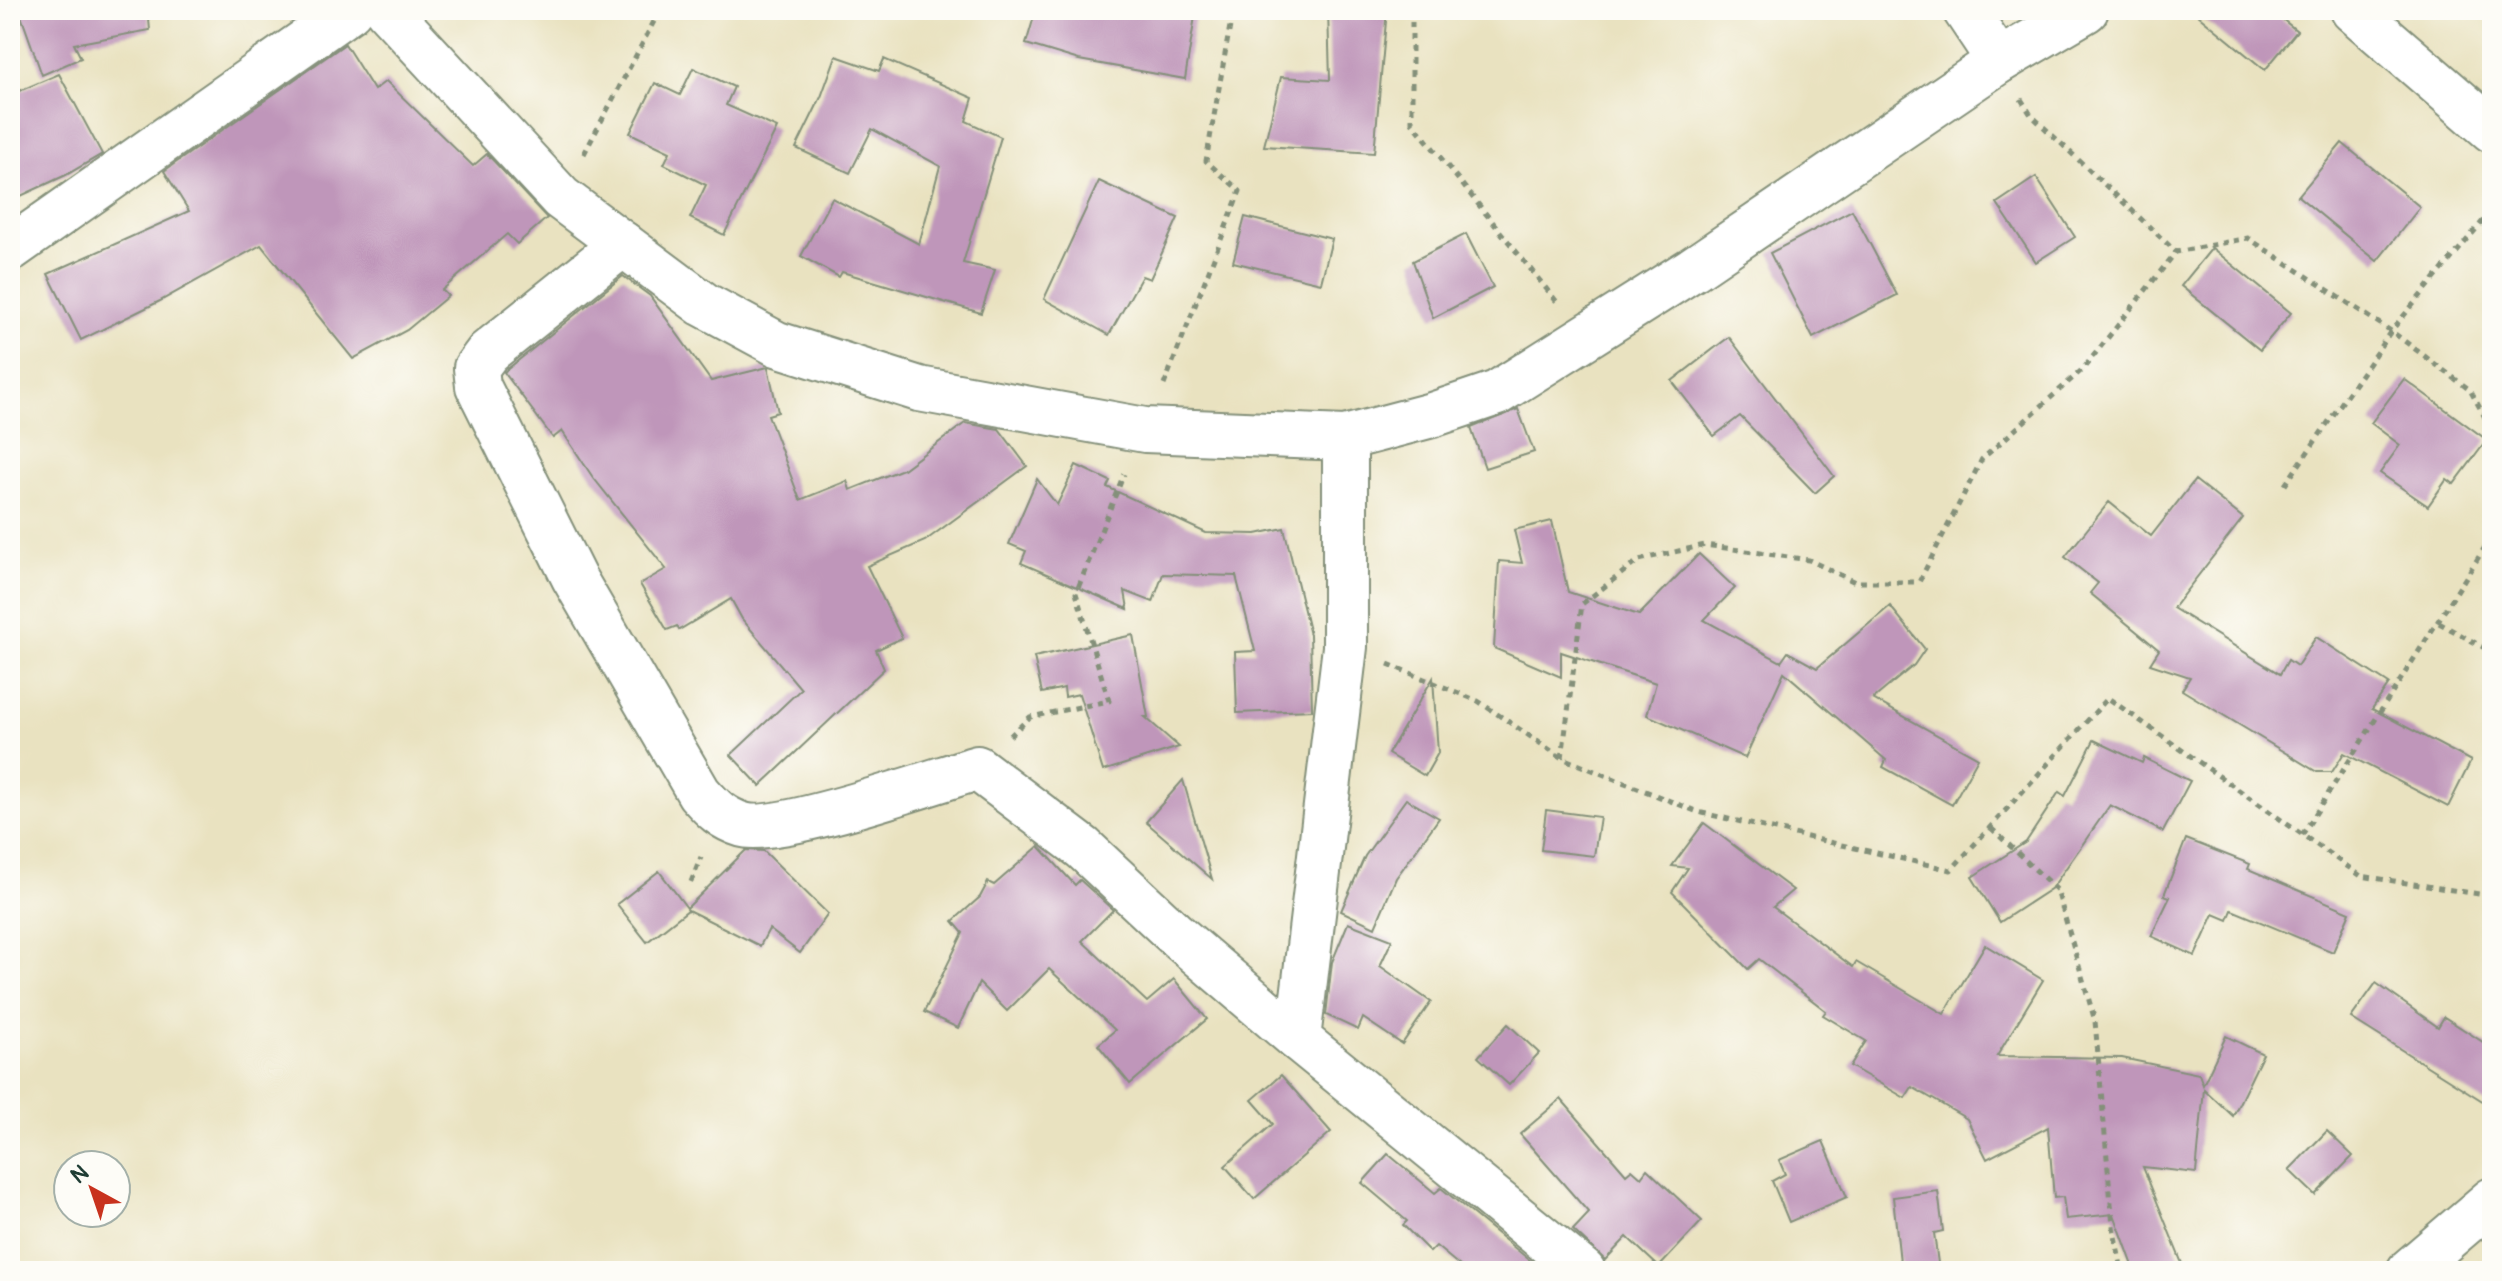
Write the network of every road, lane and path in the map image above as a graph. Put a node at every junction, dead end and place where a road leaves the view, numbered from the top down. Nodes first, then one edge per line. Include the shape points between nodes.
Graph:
1 (350, 10) edge
2 (387, 10) edge
3 (660, 10) edge
4 (1412, 10) edge
5 (1965, 10) edge
6 (2086, 10) edge
7 (2353, 10) edge
8 (1999, 61) junction
9 (2492, 130) edge
10 (561, 198) junction
11 (2492, 210) edge
12 (623, 244) junction
13 (10, 249) edge
14 (2176, 252) junction
15 (2391, 331) junction
16 (1586, 338) junction
17 (2492, 430) edge
18 (1345, 438) junction
19 (2285, 485) dead end
20 (2492, 536) edge
21 (2439, 623) junction
22 (1345, 647) junction
23 (2492, 652) edge
24 (1562, 758) junction
25 (1991, 828) junction
26 (2302, 835) junction
27 (2492, 896) edge
28 (1298, 1039) junction
29 (2492, 1200) edge
30 (1583, 1271) edge
31 (2122, 1271) edge
32 (2409, 1271) edge

1 - 13 street
2 - 10 street
3 - 10 path
4 - 16 path via 1412,122
5 - 8 street
6 - 8 street
7 - 9 street
8 - 14 path via 2031,115
8 - 16 street
10 - 12 street
11 - 15 path
12 - 18 street via 703,304 777,344 919,389 1145,430
12 - 28 street via 488,352 476,368 478,386 574,578 699,793 719,816 746,826 781,825 977,768 1083,848
14 - 15 path via 2248,238
14 - 24 path via 2083,369 1982,459 1919,582 1855,582 1809,560 1705,545 1639,560 1582,604
15 - 17 path via 2470,390
15 - 19 path
16 - 18 street via 1497,393
18 - 22 street
20 - 21 path
21 - 23 path
21 - 26 path
22 - 24 path via 1478,701
22 - 28 street
24 - 25 path via 1698,812 1951,870
25 - 26 path via 2108,698
25 - 31 path via 2057,890 2095,1021 2113,1226
26 - 27 path via 2361,876
28 - 30 street
29 - 32 street

